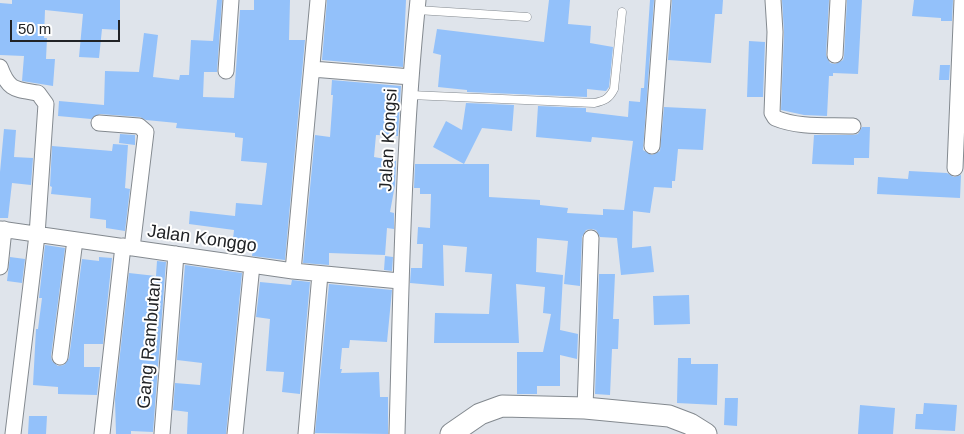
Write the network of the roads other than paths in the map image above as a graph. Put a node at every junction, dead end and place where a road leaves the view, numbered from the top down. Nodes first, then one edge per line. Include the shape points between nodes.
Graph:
1 (231, 0) edge
2 (318, 0) edge
3 (663, 0) edge
4 (773, 0) edge
5 (838, 0) edge
6 (962, 0) edge
7 (417, 5) edge
8 (622, 12) dead end
9 (527, 17) dead end
10 (835, 55) dead end
11 (0, 67) edge
12 (312, 69) junction
13 (226, 71) dead end
14 (411, 77) junction
15 (410, 95) junction
16 (99, 123) dead end
17 (853, 126) dead end
18 (652, 146) dead end
19 (955, 168) dead end
20 (2, 229) edge
21 (37, 235) junction
22 (590, 238) dead end
23 (75, 240) junction
24 (128, 247) junction
25 (176, 254) junction
26 (252, 265) junction
27 (0, 267) edge
28 (293, 271) junction
29 (320, 274) junction
30 (400, 281) junction
31 (60, 357) dead end
32 (585, 408) junction
33 (13, 434) edge
34 (102, 434) edge
35 (162, 434) edge
36 (235, 434) edge
37 (306, 434) edge
38 (397, 434) edge
39 (451, 434) edge
40 (706, 434) edge

1 - 13 street
2 - 12 street
3 - 18 street
4 - 17 street via 772,113 775,118 803,125
5 - 10 street
6 - 19 street
7 - 9 lane
7 - 14 street, Jalan Kongsi
8 - 15 lane via 614,89 603,101
11 - 21 street via 8,85 38,93 46,104
12 - 14 street
12 - 28 street
14 - 15 street, Jalan Kongsi
15 - 30 street, Jalan Kongsi
16 - 24 street via 139,126 146,132
20 - 21 street, Jalan Konggo
20 - 27 street
21 - 23 street, Jalan Konggo
21 - 33 street
22 - 32 street
23 - 24 street, Jalan Konggo
23 - 31 street
24 - 25 street, Jalan Konggo
24 - 34 street
25 - 26 street, Jalan Konggo
25 - 35 street, Gang Rambutan
26 - 28 street, Jalan Konggo
26 - 36 street
28 - 29 street, Jalan Konggo
29 - 30 street, Jalan Konggo
29 - 37 street
30 - 38 street, Jalan Kongsi
32 - 39 street via 502,406 480,414
32 - 40 street via 669,416

